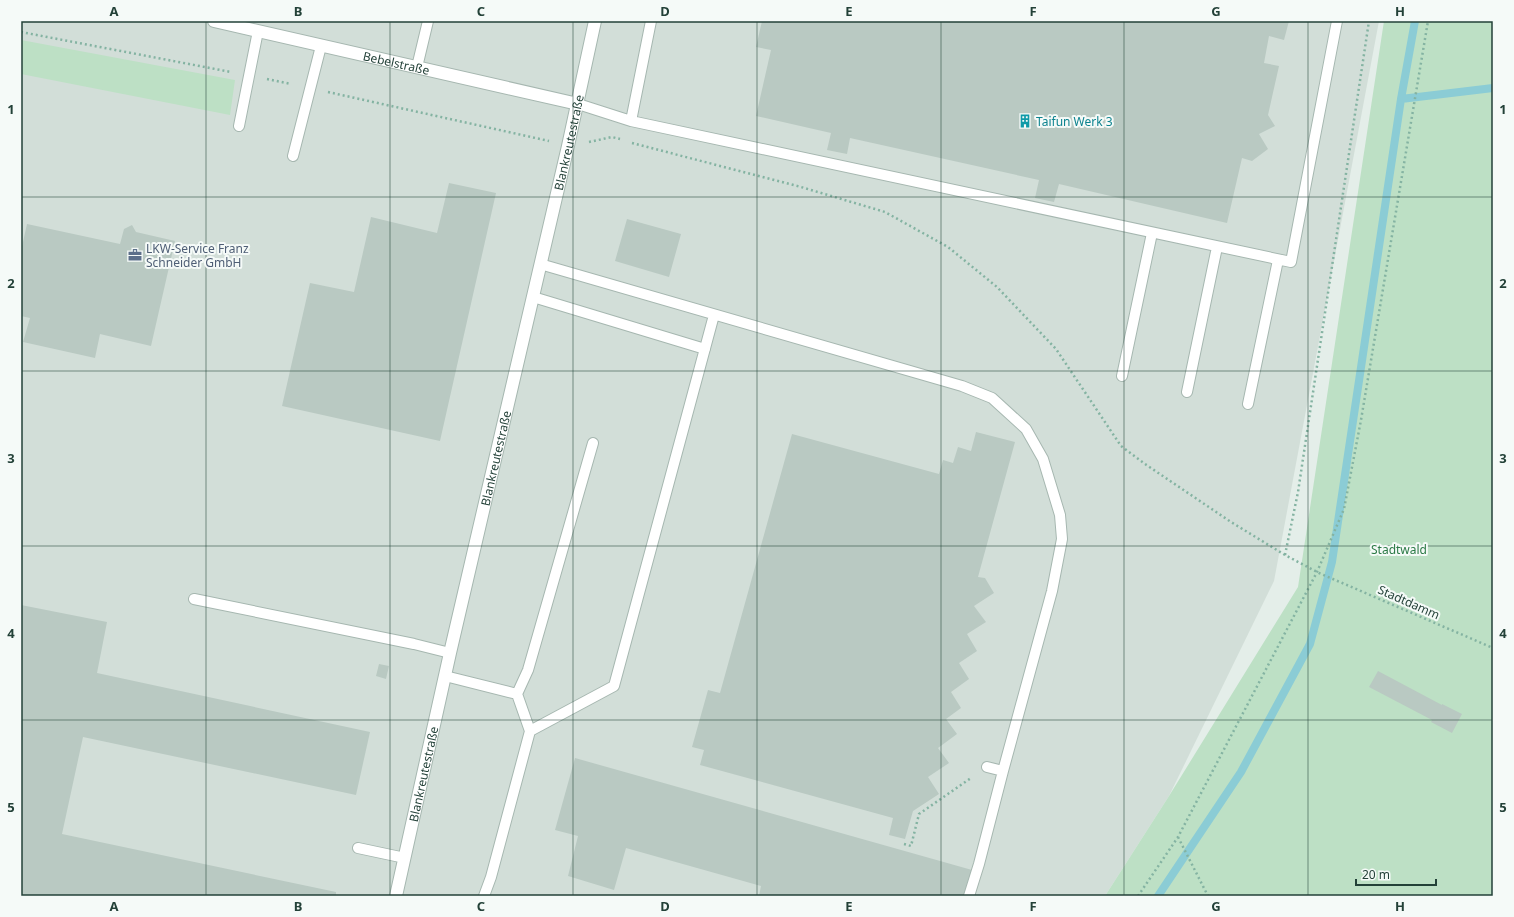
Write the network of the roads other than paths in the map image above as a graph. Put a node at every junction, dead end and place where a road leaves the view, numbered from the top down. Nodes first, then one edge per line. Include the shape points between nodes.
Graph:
1 (214, 21) edge
2 (428, 21) edge
3 (595, 21) edge
4 (651, 21) edge
5 (1337, 21) edge
6 (258, 31) junction
7 (321, 46) junction
8 (417, 67) junction
9 (578, 104) junction
10 (630, 121) junction
11 (239, 126) dead end
12 (294, 156) dead end
13 (1152, 233) junction
14 (1217, 247) junction
15 (1278, 260) junction
16 (540, 264) junction
17 (533, 297) junction
18 (714, 315) junction
19 (705, 349) junction
20 (1122, 376) dead end
21 (1187, 392) dead end
22 (1248, 404) dead end
23 (593, 443) dead end
24 (194, 598) dead end
25 (450, 653) junction
26 (444, 676) junction
27 (517, 694) junction
28 (530, 731) junction
29 (987, 767) road end
30 (1002, 771) junction
31 (358, 848) dead end
32 (405, 858) junction
33 (396, 896) edge
34 (484, 896) edge
35 (969, 896) edge

1 - 6 street, Bebelstraße
2 - 8 lane
3 - 9 street, Blankreutestraße
4 - 10 lane
5 - 15 lane via 1291,262
6 - 7 street, Bebelstraße
6 - 11 lane
7 - 8 street, Bebelstraße
7 - 12 lane
8 - 9 street, Bebelstraße
9 - 10 lane
9 - 16 street, Blankreutestraße
10 - 13 lane
13 - 14 lane
13 - 20 lane
14 - 15 lane
14 - 21 lane
15 - 22 lane
16 - 17 street, Blankreutestraße
16 - 18 lane
17 - 19 lane
17 - 25 street, Blankreutestraße
18 - 19 lane
18 - 30 lane via 962,386 992,398 1026,429 1043,459 1060,515 1062,539 1052,591
19 - 28 lane via 614,686
23 - 27 lane via 528,670
24 - 25 lane
25 - 26 street, Blankreutestraße
26 - 27 lane
26 - 32 street, Blankreutestraße
27 - 28 lane
28 - 34 lane
29 - 30 lane
30 - 35 lane
31 - 32 lane
32 - 33 street, Blankreutestraße

